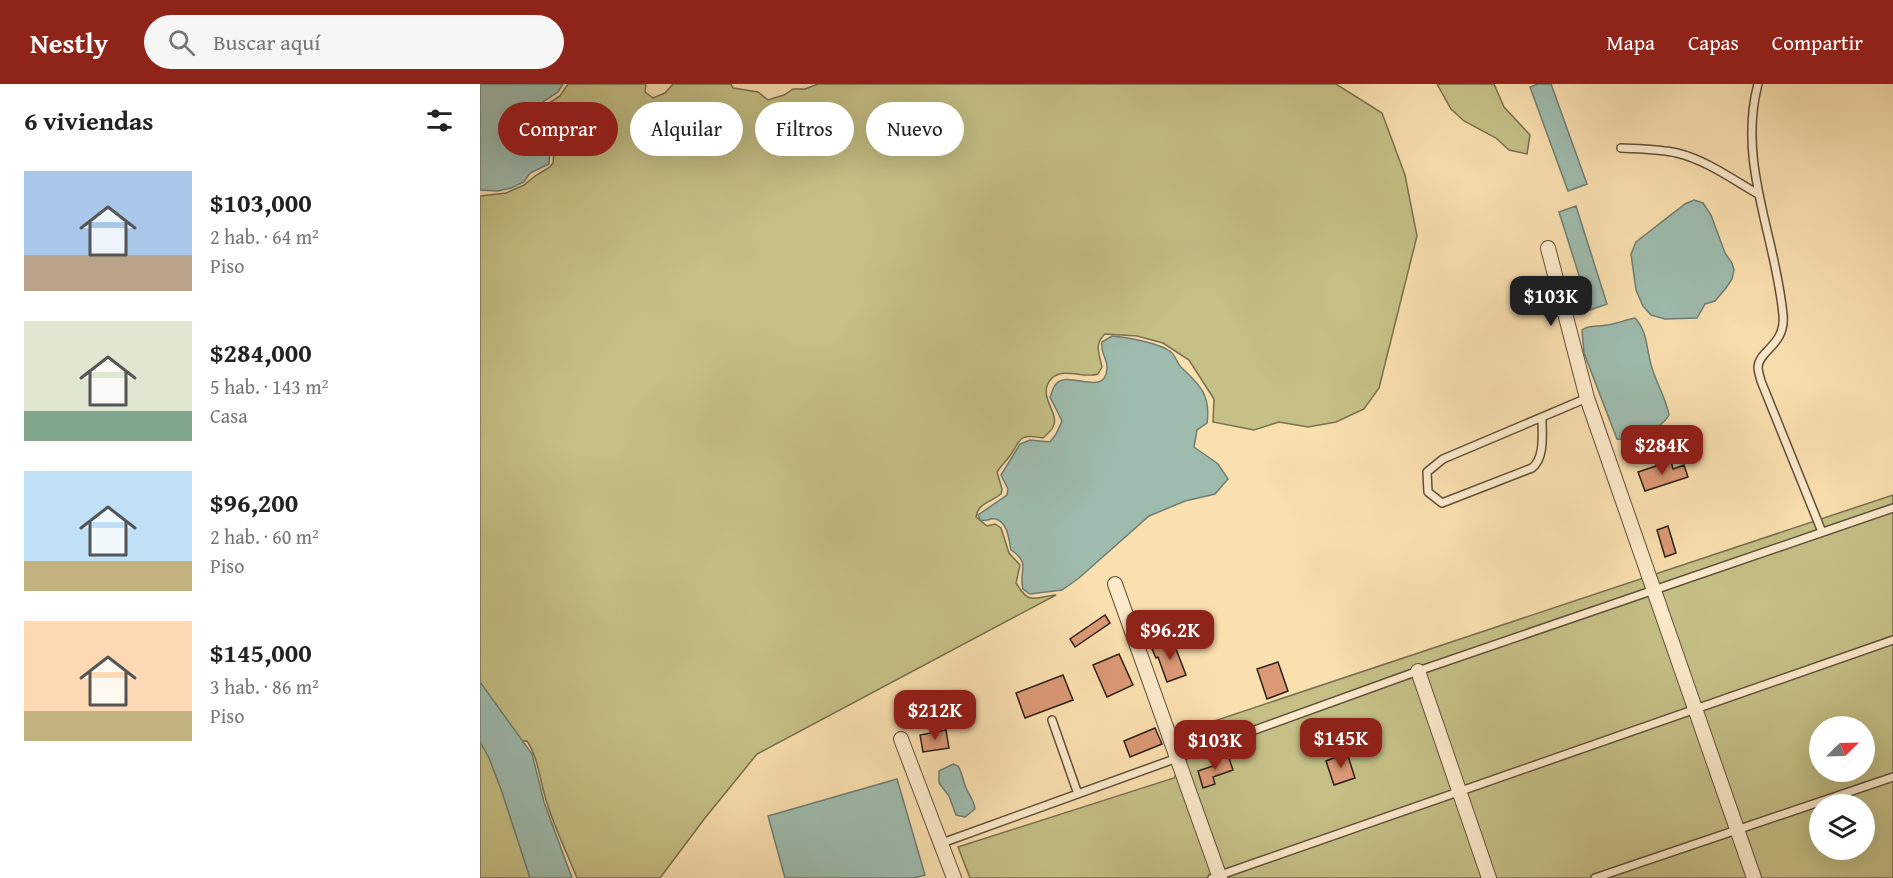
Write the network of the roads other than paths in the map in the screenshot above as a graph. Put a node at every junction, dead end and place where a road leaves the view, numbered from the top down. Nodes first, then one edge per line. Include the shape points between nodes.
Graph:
1 (1758, 84) edge
2 (1621, 148) dead end
3 (1758, 194) junction
4 (1548, 248) dead end
5 (1587, 398) junction
6 (1542, 419) junction
7 (1893, 509) edge
8 (1822, 532) junction
9 (1115, 584) dead end
10 (1654, 590) junction
11 (1893, 640) edge
12 (1418, 671) junction
13 (1696, 708) junction
14 (1052, 720) dead end
15 (901, 739) dead end
16 (1177, 758) junction
17 (1893, 777) edge
18 (1459, 791) junction
19 (1078, 794) junction
20 (1738, 830) junction
21 (942, 843) junction
22 (1217, 877) edge
23 (954, 878) edge
24 (1489, 878) edge
25 (1595, 878) edge
26 (1754, 878) edge

1 - 3 lane via 1752,114
2 - 3 lane via 1680,154 1707,164
3 - 8 lane via 1784,323 1778,340 1758,366
4 - 5 street
5 - 6 lane
5 - 10 street
6 - 6 lane via 1435,464 1427,472 1428,492 1442,503 1532,468 1538,464
7 - 8 lane
8 - 10 lane
9 - 16 street
10 - 12 lane
10 - 13 street
11 - 13 lane
12 - 16 lane
12 - 18 street
13 - 18 lane
13 - 20 street
14 - 19 lane
15 - 21 street
16 - 19 lane
16 - 22 street
17 - 20 lane
18 - 22 lane
18 - 24 street
19 - 21 lane
20 - 25 lane
20 - 26 street
21 - 23 street

